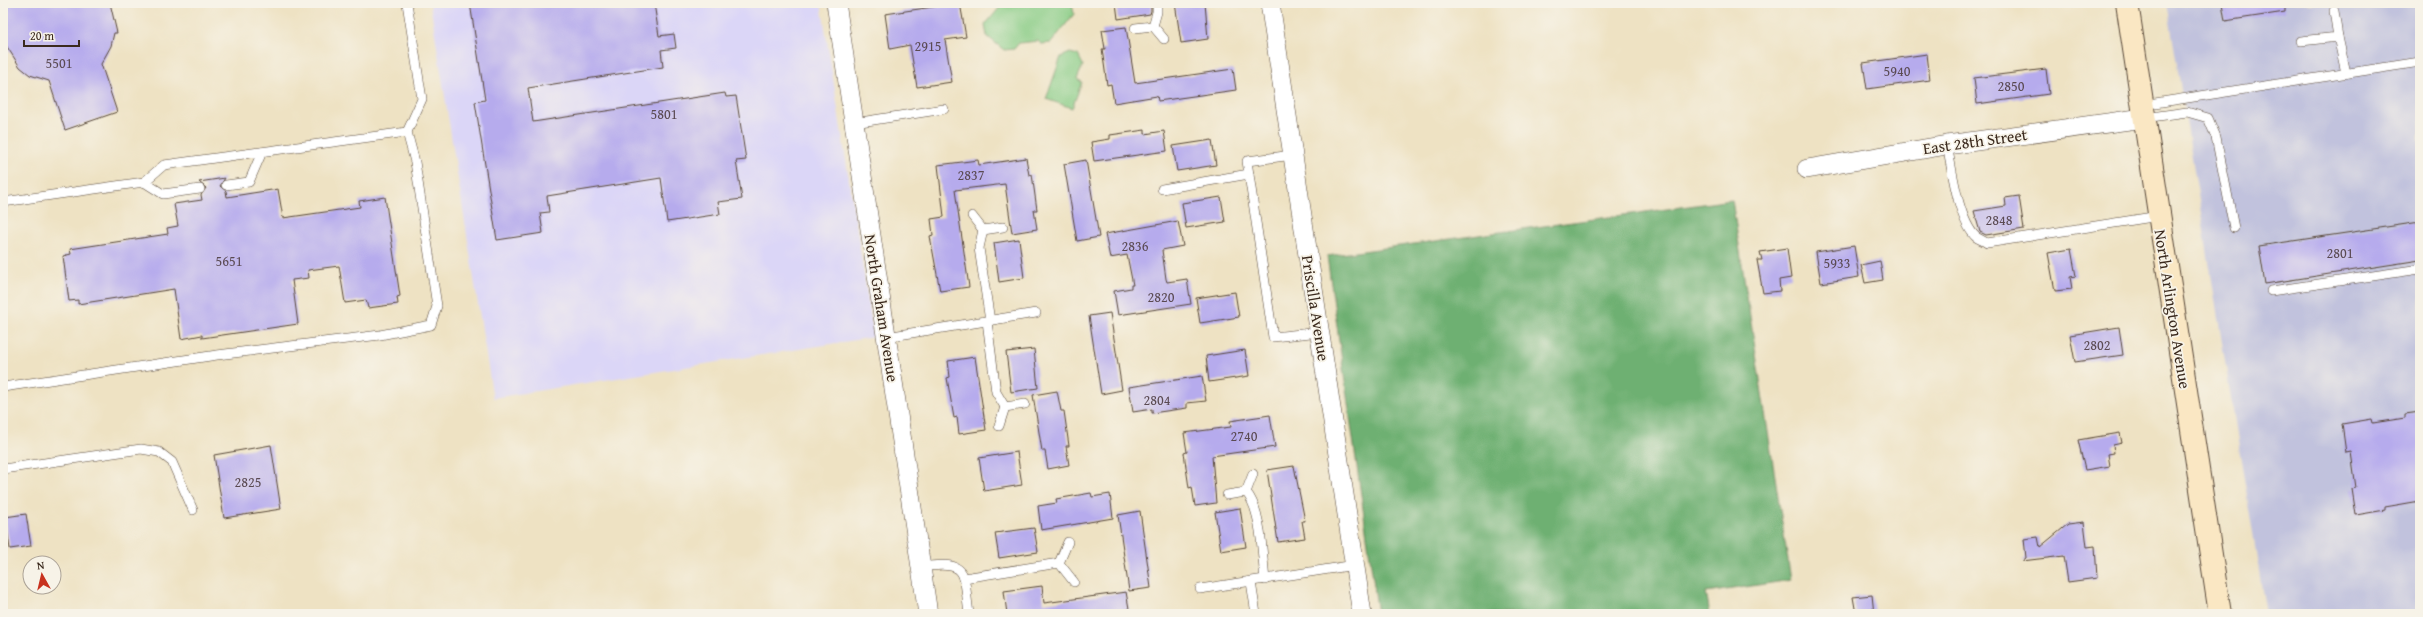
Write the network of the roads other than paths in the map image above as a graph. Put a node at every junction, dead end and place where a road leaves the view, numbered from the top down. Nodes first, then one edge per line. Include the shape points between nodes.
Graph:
1 (407, 3) edge
2 (836, 3) edge
3 (1157, 3) edge
4 (1270, 3) edge
5 (2127, 3) edge
6 (2334, 11) dead end
7 (1153, 26) junction
8 (1135, 28) dead end
9 (2338, 37) junction
10 (1164, 39) dead end
11 (2301, 41) dead end
12 (2420, 62) edge
13 (2346, 73) junction
14 (944, 109) dead end
15 (2143, 111) junction
16 (854, 123) junction
17 (407, 132) junction
18 (1947, 145) junction
19 (262, 152) junction
20 (1293, 155) junction
21 (1807, 168) dead end
22 (1249, 174) junction
23 (144, 182) junction
24 (226, 185) dead end
25 (200, 189) dead end
26 (1162, 189) dead end
27 (3, 202) edge
28 (972, 216) dead end
29 (2159, 216) junction
30 (1003, 227) dead end
31 (2234, 228) dead end
32 (983, 230) junction
33 (2420, 269) edge
34 (2271, 291) dead end
35 (1036, 313) dead end
36 (988, 321) junction
37 (1320, 332) junction
38 (886, 337) junction
39 (3, 387) edge
40 (1025, 404) dead end
41 (1005, 407) junction
42 (999, 426) dead end
43 (3, 469) edge
44 (1253, 474) dead end
45 (1246, 492) junction
46 (1227, 495) dead end
47 (192, 510) dead end
48 (1068, 542) dead end
49 (1059, 563) junction
50 (1355, 565) junction
51 (921, 567) junction
52 (964, 578) junction
53 (1265, 580) junction
54 (1074, 582) dead end
55 (1251, 582) junction
56 (1200, 589) dead end
57 (928, 614) edge
58 (969, 614) edge
59 (1256, 614) edge
60 (1362, 614) edge
61 (2220, 614) edge

1 - 17 lane via 422,98
2 - 16 street, North Graham Avenue
3 - 7 lane
4 - 20 street, Priscilla Avenue
5 - 15 main road, North Arlington Avenue
6 - 9 lane
7 - 8 lane
7 - 10 lane
9 - 11 lane
9 - 13 lane
12 - 13 lane
13 - 15 lane
14 - 16 lane
15 - 18 street, East 28th Street
15 - 29 main road, North Arlington Avenue
15 - 31 lane via 2187,112 2208,118 2216,137
16 - 38 street, North Graham Avenue
17 - 19 lane
17 - 39 lane via 415,162 437,306 431,325 380,335 218,355
18 - 21 street, East 28th Street
18 - 29 lane via 1961,205 1968,223 1976,237 1988,243
19 - 23 lane via 164,165
19 - 24 lane via 249,182
20 - 22 lane via 1247,161
20 - 37 street, Priscilla Avenue
22 - 26 lane
22 - 37 lane via 1273,337
23 - 25 lane via 163,194
23 - 27 lane
28 - 32 lane
29 - 61 main road, North Arlington Avenue
30 - 32 lane
32 - 36 lane via 979,248
33 - 34 lane
35 - 36 lane
36 - 38 lane
36 - 41 lane via 996,392
37 - 50 street, Priscilla Avenue
38 - 51 street, North Graham Avenue
40 - 41 lane
41 - 42 lane
43 - 47 lane via 141,449 159,452 172,462
44 - 45 lane
45 - 46 lane
45 - 53 lane via 1253,501 1256,514
48 - 49 lane
49 - 52 lane
49 - 54 lane
50 - 53 lane
50 - 60 street, Priscilla Avenue
51 - 52 lane via 950,564 959,570
51 - 57 street, North Graham Avenue
52 - 58 lane
53 - 55 lane
55 - 56 lane
55 - 59 lane

